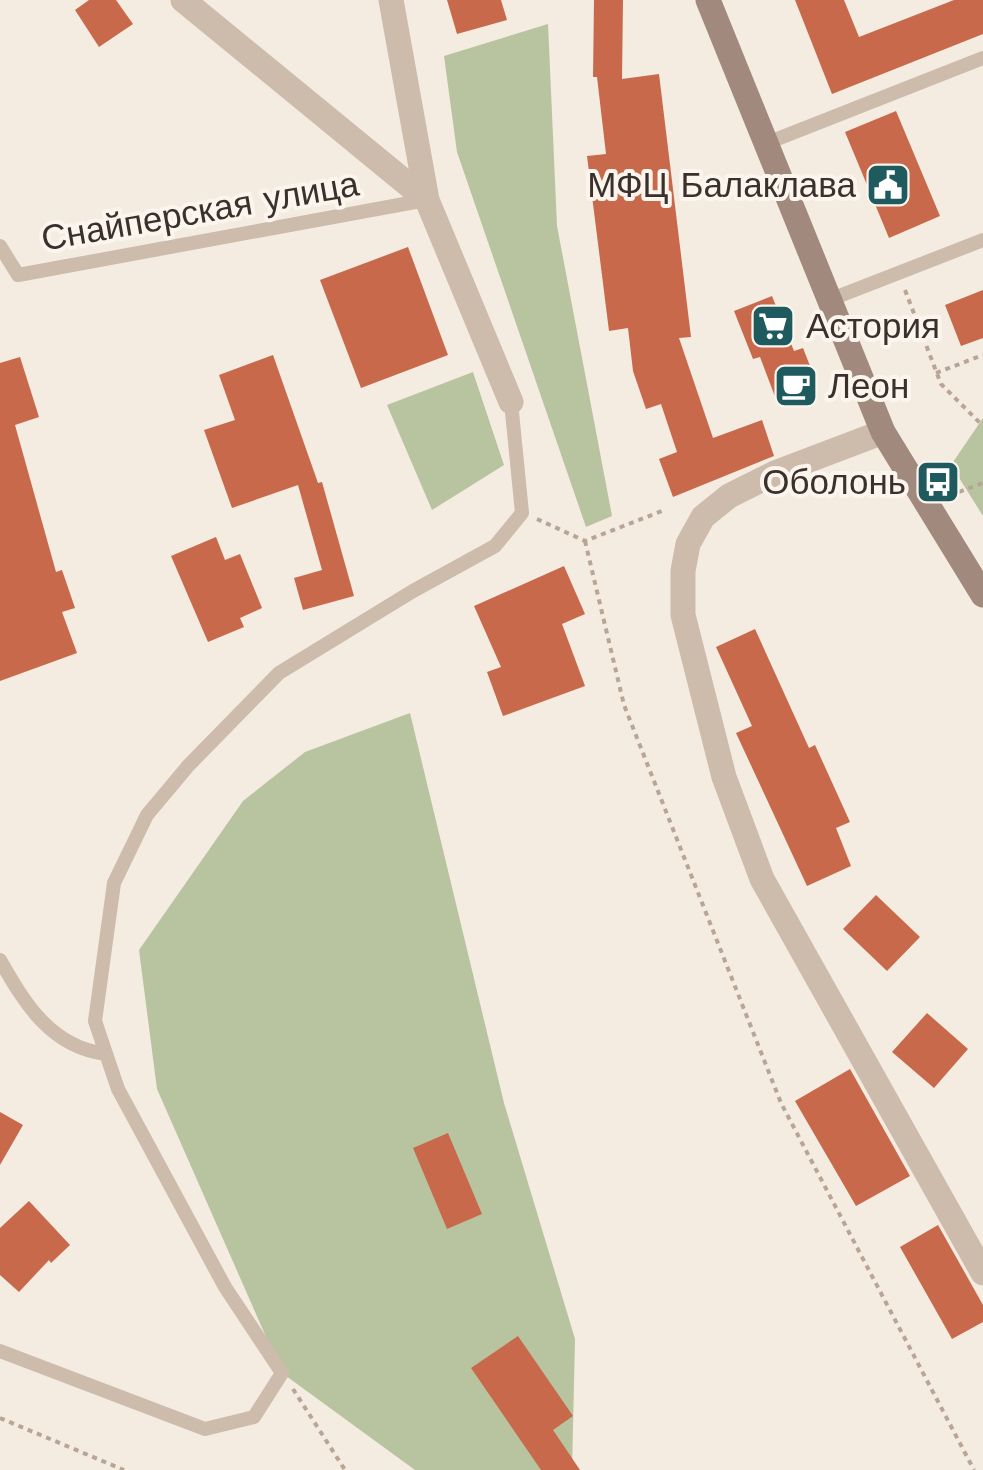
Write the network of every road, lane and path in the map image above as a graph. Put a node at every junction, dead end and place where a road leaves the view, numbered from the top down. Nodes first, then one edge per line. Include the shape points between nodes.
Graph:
1 (184, 0) edge
2 (391, 0) edge
3 (708, 0) edge
4 (983, 58) edge
5 (767, 142) junction
6 (427, 200) junction
7 (983, 240) edge
8 (0, 246) edge
9 (898, 272) junction
10 (829, 300) junction
11 (983, 356) edge
12 (936, 373) junction
13 (510, 402) joint
14 (983, 426) edge
15 (883, 432) junction
16 (983, 483) edge
17 (959, 492) dead end
18 (662, 512) dead end
19 (522, 513) junction
20 (585, 541) junction
21 (983, 595) edge
22 (0, 960) edge
23 (106, 1054) junction
24 (983, 1273) edge
25 (0, 1351) edge
26 (282, 1373) junction
27 (0, 1418) edge
28 (124, 1470) edge
29 (345, 1470) edge
30 (974, 1470) edge

1 - 6 street
2 - 6 street
3 - 5 main road
4 - 5 lane
5 - 10 main road
6 - 8 lane, Снайперская улица via 18,275
6 - 13 street
7 - 9 lane
9 - 10 lane
9 - 12 path
10 - 15 main road
11 - 12 path
12 - 14 path
13 - 19 lane
15 - 21 main road
15 - 24 street via 775,473 702,517 688,544 683,615 724,777 762,880
16 - 17 path
18 - 20 path
19 - 20 path
19 - 23 lane via 496,546 279,673 147,815 114,883 95,1021
20 - 30 path via 624,705 780,1104
22 - 23 lane via 27,1007 56,1036
23 - 26 lane via 118,1089 225,1287
25 - 26 lane via 205,1429 254,1418
26 - 29 path
27 - 28 path

